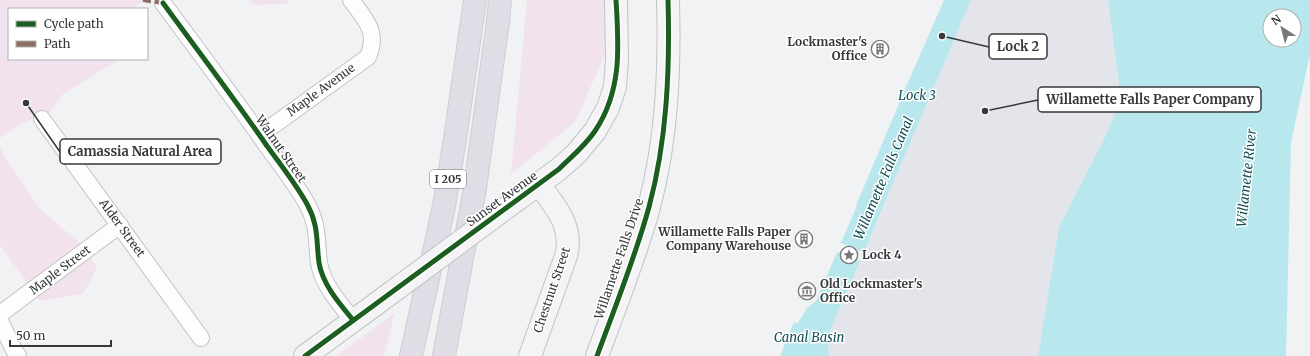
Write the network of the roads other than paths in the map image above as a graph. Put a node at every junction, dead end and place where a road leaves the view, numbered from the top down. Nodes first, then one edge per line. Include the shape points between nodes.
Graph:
1 (351, 0) edge
2 (475, 0) edge
3 (500, 0) edge
4 (616, 0) edge
5 (668, 0) edge
6 (164, 3) dead end
7 (42, 119) dead end
8 (260, 135) junction
9 (539, 184) junction
10 (120, 225) junction
11 (0, 314) edge
12 (353, 320) junction
13 (0, 321) edge
14 (201, 338) dead end
15 (18, 356) edge
16 (305, 356) edge
17 (411, 356) edge
18 (444, 356) edge
19 (530, 356) edge
20 (597, 356) edge

1 - 8 street, Maple Avenue via 371,28 372,49 368,57
2 - 17 highway, I 205 via 444,206
3 - 18 highway, I 205 via 475,188
4 - 9 street, Sunset Avenue via 615,87 608,108 595,132 576,154
5 - 20 street, Willamette Falls Drive via 667,98 654,184 641,233
6 - 8 street, Walnut Street
7 - 10 street, Alder Street
8 - 12 street, Walnut Street via 313,216 323,276
9 - 12 street, Sunset Avenue, bridge
9 - 19 street, Chestnut Street via 564,223 569,241
10 - 11 street, Maple Street
10 - 14 street, Alder Street
12 - 16 street, Sunset Avenue
13 - 15 street

